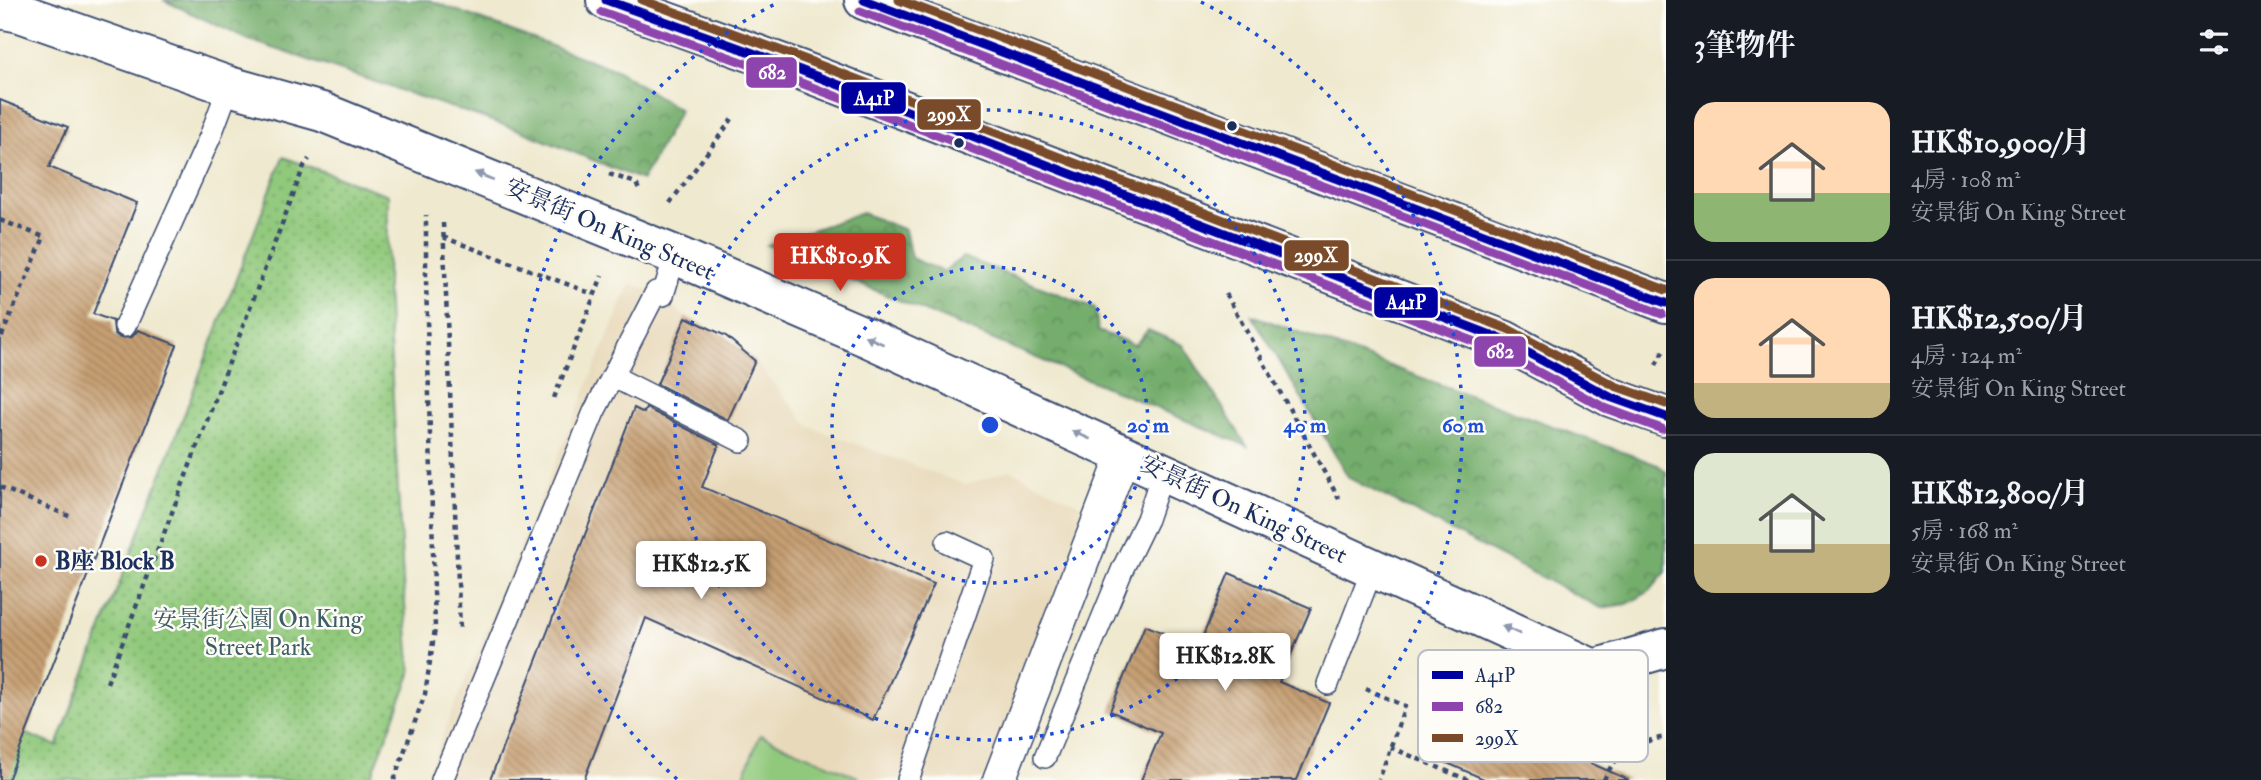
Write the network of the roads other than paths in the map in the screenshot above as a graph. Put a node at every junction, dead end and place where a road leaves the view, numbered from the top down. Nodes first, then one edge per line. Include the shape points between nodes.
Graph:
1 (606, 0) edge
2 (864, 0) edge
3 (0, 9) edge
4 (229, 86) junction
5 (675, 255) junction
6 (1666, 303) edge
7 (125, 326) dead end
8 (614, 377) junction
9 (1666, 417) edge
10 (741, 440) dead end
11 (1124, 454) junction
12 (1163, 472) junction
13 (947, 542) dead end
14 (1373, 567) junction
15 (1666, 648) edge
16 (1555, 650) edge
17 (1648, 653) edge
18 (1329, 679) road end
19 (1045, 757) dead end
20 (442, 780) edge
21 (908, 780) edge
22 (999, 780) edge

1 - 9 main road via 1504,340 1610,397
2 - 6 main road
3 - 4 main road, 安景街 On King Street
5 -> 4 main road, 安景街 On King Street via 322,112
4 - 7 lane
5 - 8 lane via 663,295 656,292
11 -> 5 main road, 安景街 On King Street
8 - 10 lane
8 - 20 lane via 594,412
11 - 12 main road, 安景街 On King Street
11 - 22 street
12 - 14 main road, 安景街 On King Street
12 - 19 lane
13 - 21 lane via 984,559
16 -> 14 main road, 安景街 On King Street
14 - 18 lane
15 -> 17 main road, 安景街 On King Street

